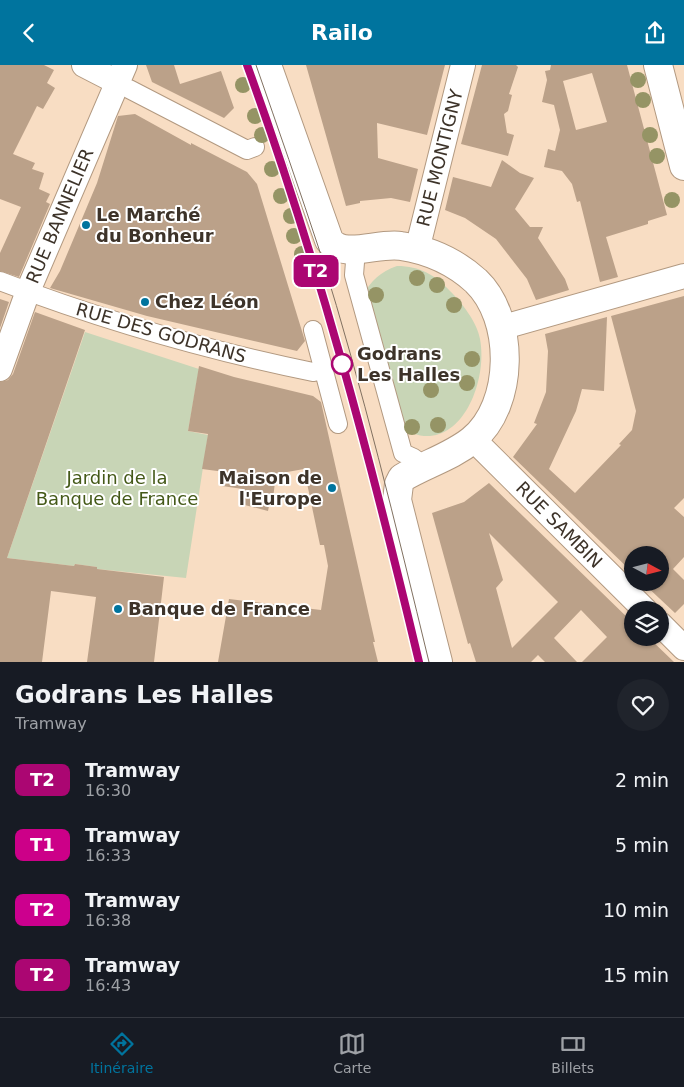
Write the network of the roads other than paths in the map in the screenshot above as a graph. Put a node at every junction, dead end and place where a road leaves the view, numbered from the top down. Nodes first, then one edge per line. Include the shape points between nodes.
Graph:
1 (84, 65) edge
2 (267, 65) edge
3 (463, 65) edge
4 (658, 65) edge
5 (124, 79) edge
6 (255, 147) dead end
7 (684, 166) edge
8 (417, 250) junction
9 (355, 262) dead end
10 (684, 276) edge
11 (0, 281) edge
12 (28, 291) junction
13 (500, 328) junction
14 (313, 330) dead end
15 (0, 369) edge
16 (324, 369) junction
17 (338, 424) dead end
18 (473, 439) junction
19 (416, 463) junction
20 (637, 601) edge
21 (669, 633) edge
22 (684, 648) edge
23 (438, 662) edge

1 - 5 street
2 - 8 street via 329,240 338,249 390,245
3 - 8 street, RUE MONTIGNY
4 - 7 street
5 - 6 street via 247,150
5 - 12 street, RUE BANNELIER
8 - 13 street via 449,261 478,283 495,310
9 - 19 street via 354,275 403,453
10 - 13 street
11 - 12 street, RUE DES GODRANS
12 - 15 street, RUE BANNELIER
12 - 16 street, RUE DES GODRANS via 128,327 243,358 313,372
13 - 18 street via 505,354 504,379 491,415
14 - 16 street
16 - 17 street
18 - 19 street via 446,457
18 - 20 street, RUE SAMBIN
19 - 23 street via 398,484 397,500
21 - 22 street

